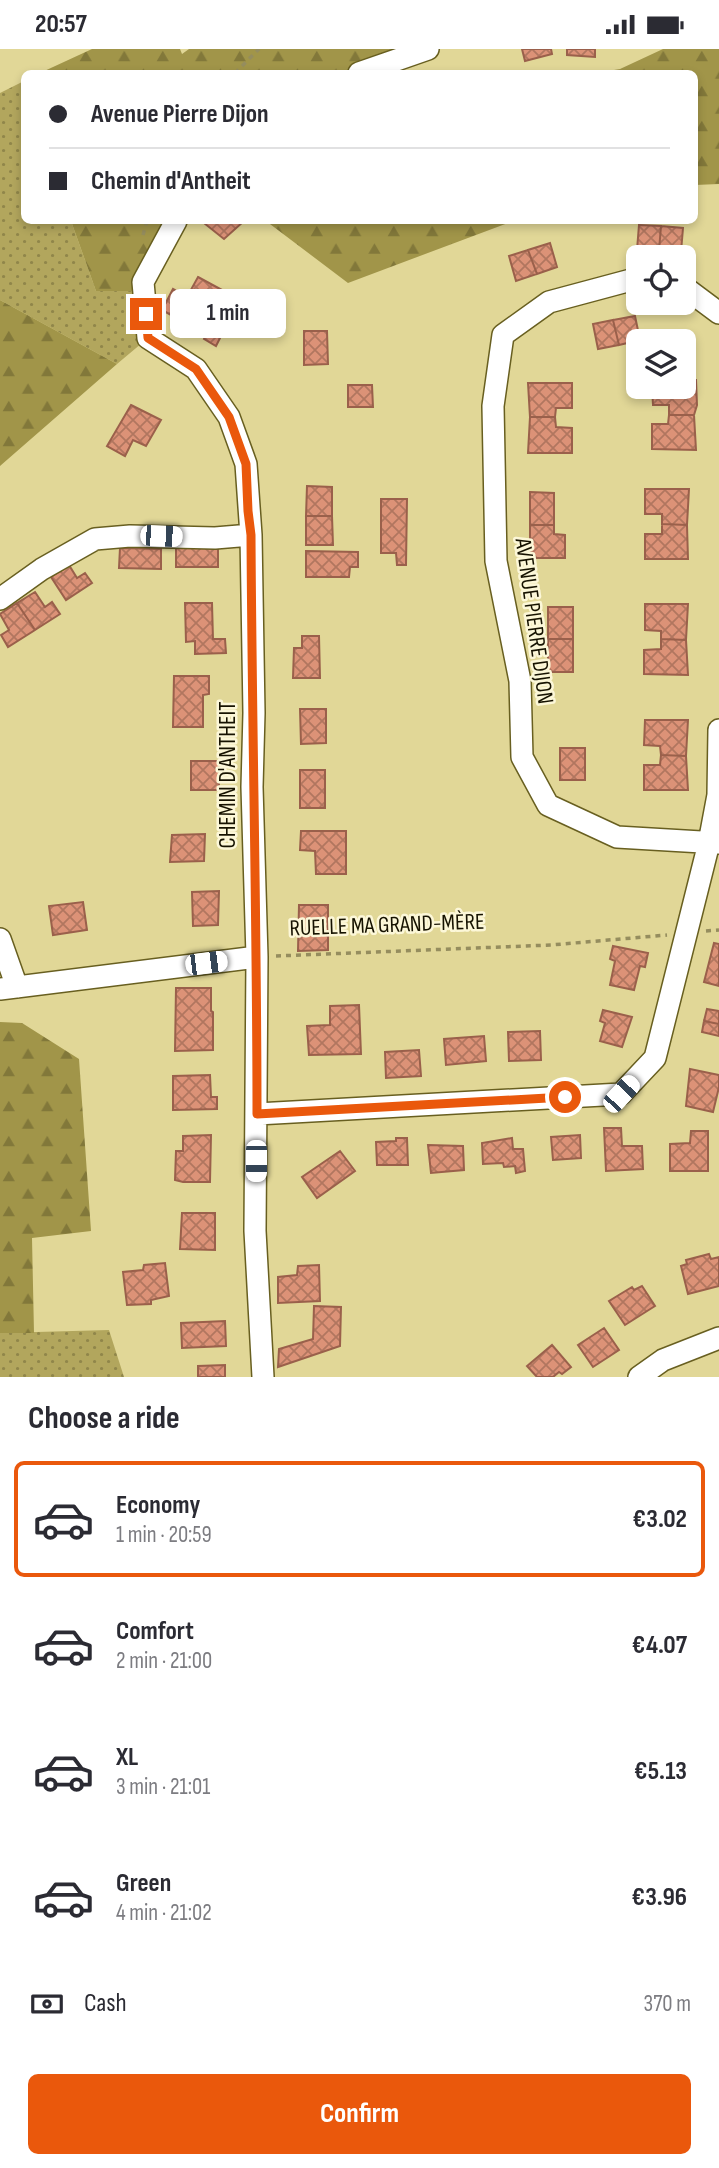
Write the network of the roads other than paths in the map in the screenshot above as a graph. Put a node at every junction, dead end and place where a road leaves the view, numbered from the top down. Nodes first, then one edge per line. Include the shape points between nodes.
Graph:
1 (428, 49) edge
2 (368, 70) edge
3 (174, 224) edge
4 (626, 281) edge
5 (696, 297) edge
6 (719, 313) edge
7 (251, 535) junction
8 (0, 599) edge
9 (719, 730) edge
10 (714, 843) edge
11 (0, 939) edge
12 (257, 957) junction
13 (8, 988) edge
14 (257, 1114) junction
15 (719, 1338) edge
16 (263, 1377) edge
17 (639, 1377) edge

1 - 2 street
3 - 7 street, CHEMIN D'ANTHEIT via 143,282 148,338 196,369 229,417 246,464
4 - 10 street, AVENUE PIERRE DIJON via 549,302 503,335 493,406 496,561 520,681 522,757 548,805 617,837
5 - 6 street
7 - 8 street via 94,539
7 - 12 street, CHEMIN D'ANTHEIT
9 - 10 street
10 - 14 street via 655,1058 621,1094
11 - 13 street
12 - 13 street
12 - 14 street, CHEMIN D'ANTHEIT
14 - 16 street, CHEMIN D'ANTHEIT via 255,1231
15 - 17 street via 663,1360

